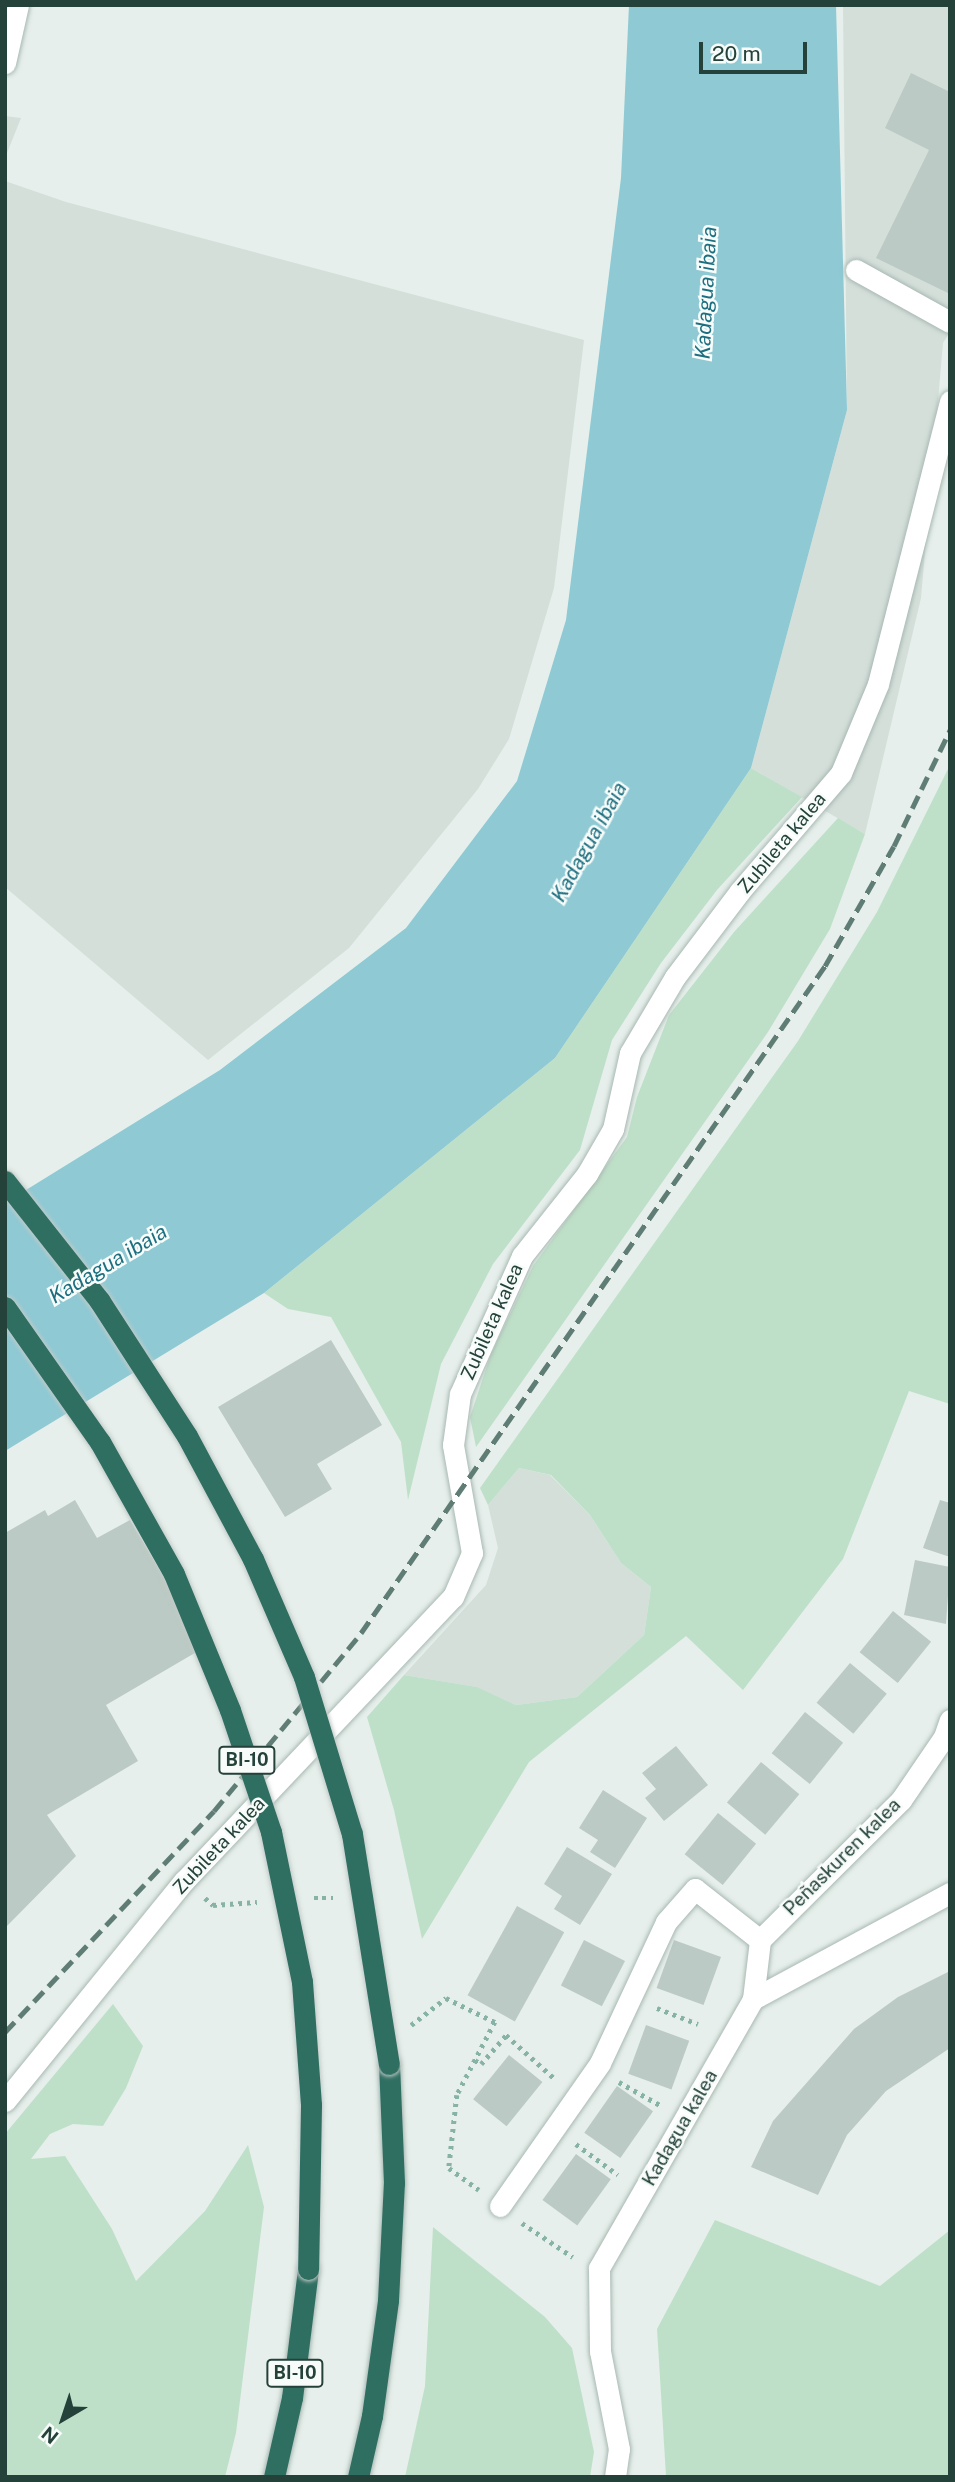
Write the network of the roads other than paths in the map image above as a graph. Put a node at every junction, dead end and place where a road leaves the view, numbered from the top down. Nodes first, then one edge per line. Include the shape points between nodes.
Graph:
1 (18, 5) edge
2 (5, 63) edge
3 (856, 270) dead end
4 (950, 322) edge
5 (950, 401) edge
6 (5, 1181) edge
7 (5, 1307) edge
8 (950, 1720) edge
9 (950, 1893) edge
10 (760, 1940) junction
11 (753, 1999) junction
12 (5, 2101) edge
13 (499, 2206) dead end
14 (274, 2477) edge
15 (358, 2477) edge
16 (615, 2477) edge

1 - 2 street
3 - 4 street
5 - 12 street, Zubileta kalea via 878,684 841,774 740,891 675,977 630,1053 612,1129 587,1174 522,1256 460,1394 453,1445 472,1553 453,1597 184,1881
6 - 15 highway, bridge via 99,1300 187,1436 253,1559 304,1676 352,1834 389,2064 394,2183 388,2300 372,2416
7 - 14 highway, BI-10, bridge via 100,1442 174,1574 230,1710 271,1832 302,1982 311,2105 308,2269 292,2398
8 - 10 street, Peñaskuren kalea via 944,1737 901,1800
9 - 11 street
10 - 11 street
10 - 13 street via 695,1889 666,1922 595,2070
11 - 16 street, Kadagua kalea via 599,2268 600,2351 618,2449

